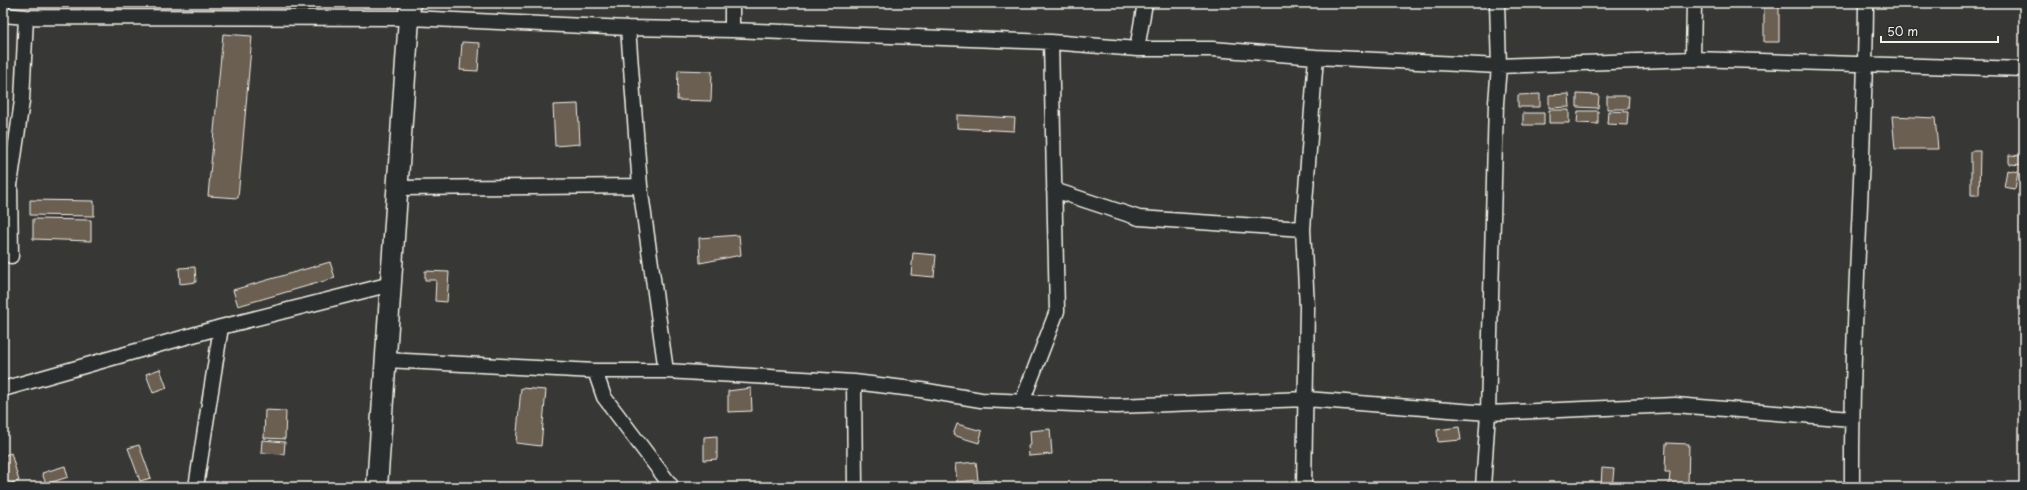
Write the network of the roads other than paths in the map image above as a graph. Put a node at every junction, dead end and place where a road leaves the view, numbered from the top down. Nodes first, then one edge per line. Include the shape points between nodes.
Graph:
1 (732, 3) edge
2 (1145, 3) edge
3 (1497, 3) edge
4 (1694, 3) edge
5 (1866, 3) edge
6 (410, 11) edge
7 (3, 15) edge
8 (26, 17) junction
9 (628, 28) junction
10 (732, 30) junction
11 (1051, 42) junction
12 (1137, 49) junction
13 (1316, 57) junction
14 (1693, 59) junction
15 (1866, 65) junction
16 (1499, 66) junction
17 (2024, 69) edge
18 (640, 186) junction
19 (397, 188) junction
20 (1054, 190) junction
21 (1303, 229) junction
22 (11, 256) dead end
23 (391, 284) junction
24 (221, 327) junction
25 (386, 360) junction
26 (595, 371) junction
27 (666, 371) junction
28 (854, 382) junction
29 (3, 389) edge
30 (1306, 399) junction
31 (1022, 402) junction
32 (1488, 413) junction
33 (1852, 419) junction
34 (196, 487) edge
35 (377, 487) edge
36 (672, 487) edge
37 (855, 487) edge
38 (1304, 487) edge
39 (1483, 487) edge
40 (1852, 487) edge

1 - 10 street
2 - 12 street
3 - 16 street
4 - 14 street
5 - 15 street
6 - 8 street
6 - 9 street
6 - 19 street
7 - 8 street
8 - 22 street via 22,101 10,184
9 - 10 street
9 - 18 street
10 - 11 street
11 - 12 street
11 - 20 street
12 - 13 street via 1212,49
13 - 16 street
13 - 21 street
14 - 15 street
14 - 16 street
15 - 17 street
15 - 33 street
16 - 32 street
18 - 19 street
18 - 27 street
19 - 23 street
20 - 21 street via 1139,218
20 - 31 street via 1057,311
21 - 30 street via 1307,307
23 - 24 street
23 - 25 street
24 - 29 street
24 - 34 street
25 - 26 street
25 - 35 street
26 - 27 street
26 - 36 street via 604,397
27 - 28 street
28 - 31 street via 981,400
28 - 37 street
30 - 31 street via 1117,406
30 - 32 street
30 - 38 street
32 - 33 street via 1675,405
32 - 39 street
33 - 40 street

